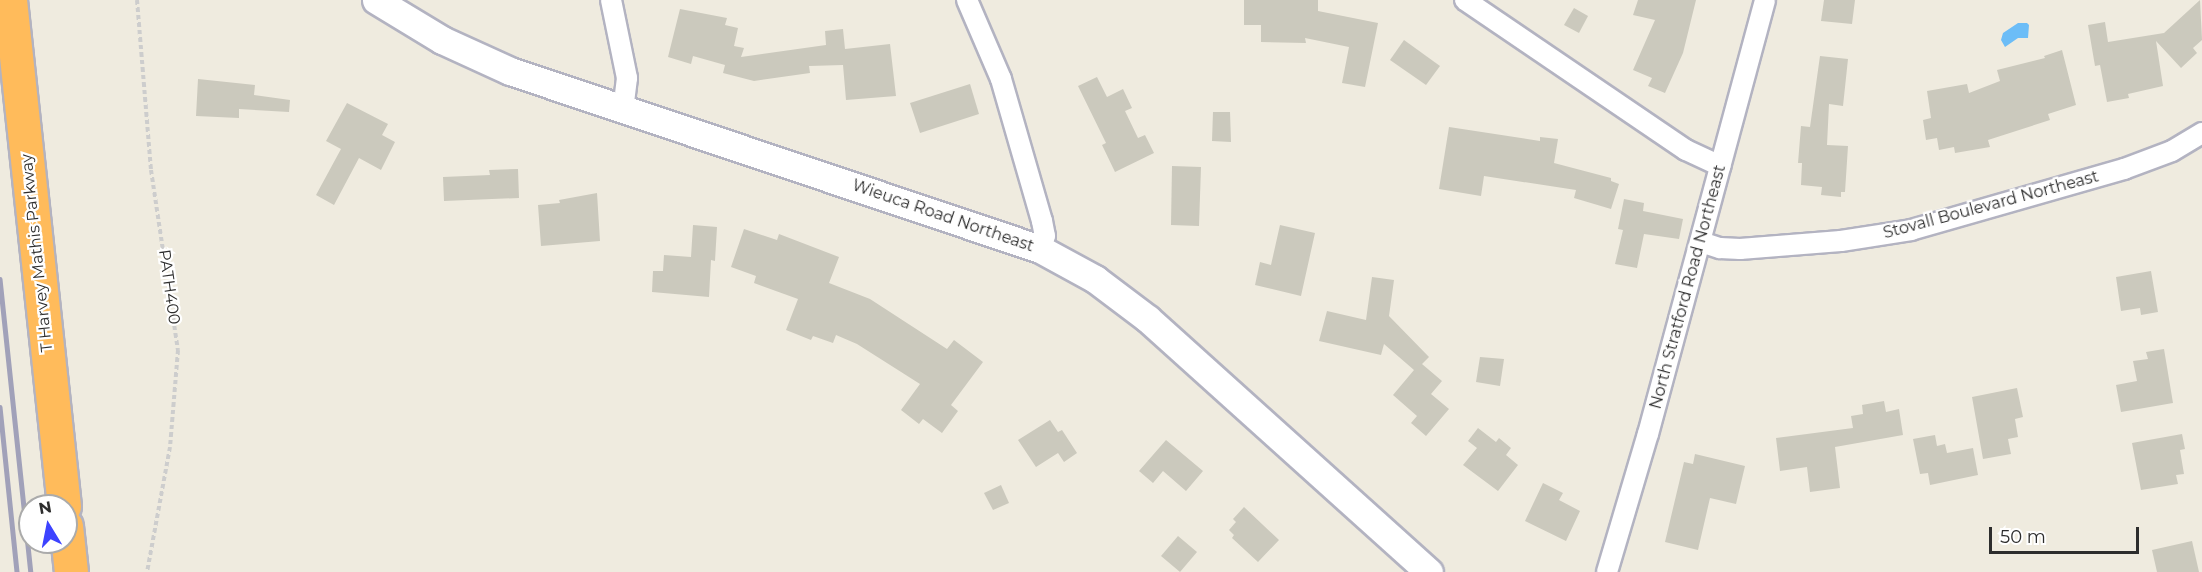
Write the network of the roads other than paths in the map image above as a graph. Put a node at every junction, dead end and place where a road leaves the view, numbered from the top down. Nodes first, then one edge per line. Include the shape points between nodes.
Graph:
1 (10, 0) edge
2 (376, 0) edge
3 (610, 0) edge
4 (967, 0) edge
5 (1465, 0) edge
6 (1765, 0) edge
7 (623, 109) junction
8 (2202, 133) edge
9 (1721, 166) junction
10 (1701, 242) junction
11 (1040, 249) junction
12 (63, 494) edge
13 (69, 554) edge
14 (71, 572) edge
15 (1428, 572) edge
16 (1607, 572) edge

1 - 12 highway, T Harvey Mathis Parkway
2 - 7 street, Wieuca Road Northeast via 442,40 510,71
3 - 7 street via 627,78
4 - 11 street via 1001,79 1042,221 1045,236
5 - 9 street via 1686,150
6 - 9 street, North Stratford Road Northeast
7 - 11 street, Wieuca Road Northeast
8 - 10 street, Stovall Boulevard Northeast via 2172,151 2124,169 1911,230 1841,241 1740,249
9 - 10 street, North Stratford Road Northeast
10 - 16 street, North Stratford Road Northeast
11 - 15 street, Wieuca Road Northeast via 1095,279 1148,319
13 - 14 highway

